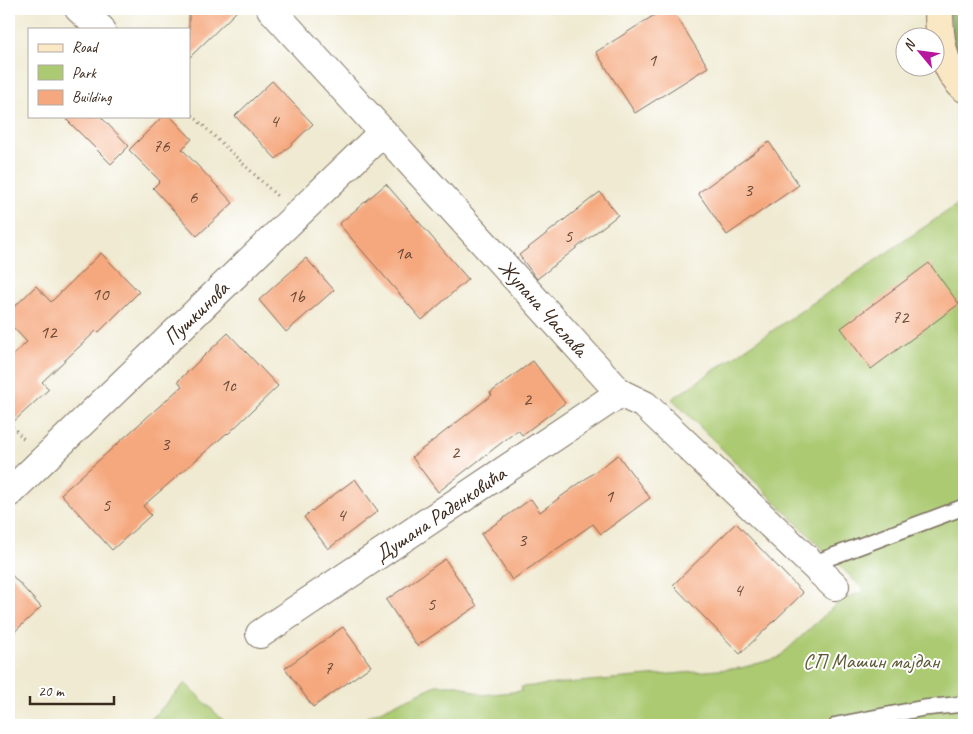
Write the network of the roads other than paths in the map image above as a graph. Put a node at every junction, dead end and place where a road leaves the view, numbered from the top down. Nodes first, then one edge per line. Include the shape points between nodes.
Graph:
1 (79, 9) edge
2 (271, 9) edge
3 (939, 9) edge
4 (99, 28) edge
5 (964, 88) edge
6 (384, 132) junction
7 (620, 393) junction
8 (9, 494) edge
9 (964, 507) edge
10 (812, 564) junction
11 (835, 586) dead end
12 (260, 634) dead end
13 (964, 704) edge
14 (837, 725) edge

1 - 4 street
2 - 6 street, Жупана Часлава
3 - 5 street via 943,50 949,68
6 - 7 street, Жупана Часлава
6 - 8 street, Пушкинова
7 - 10 street, Жупана Часлава via 645,405
7 - 12 street, Душана Раденковића
9 - 10 lane
10 - 11 street, Жупана Часлава
13 - 14 lane via 924,708

